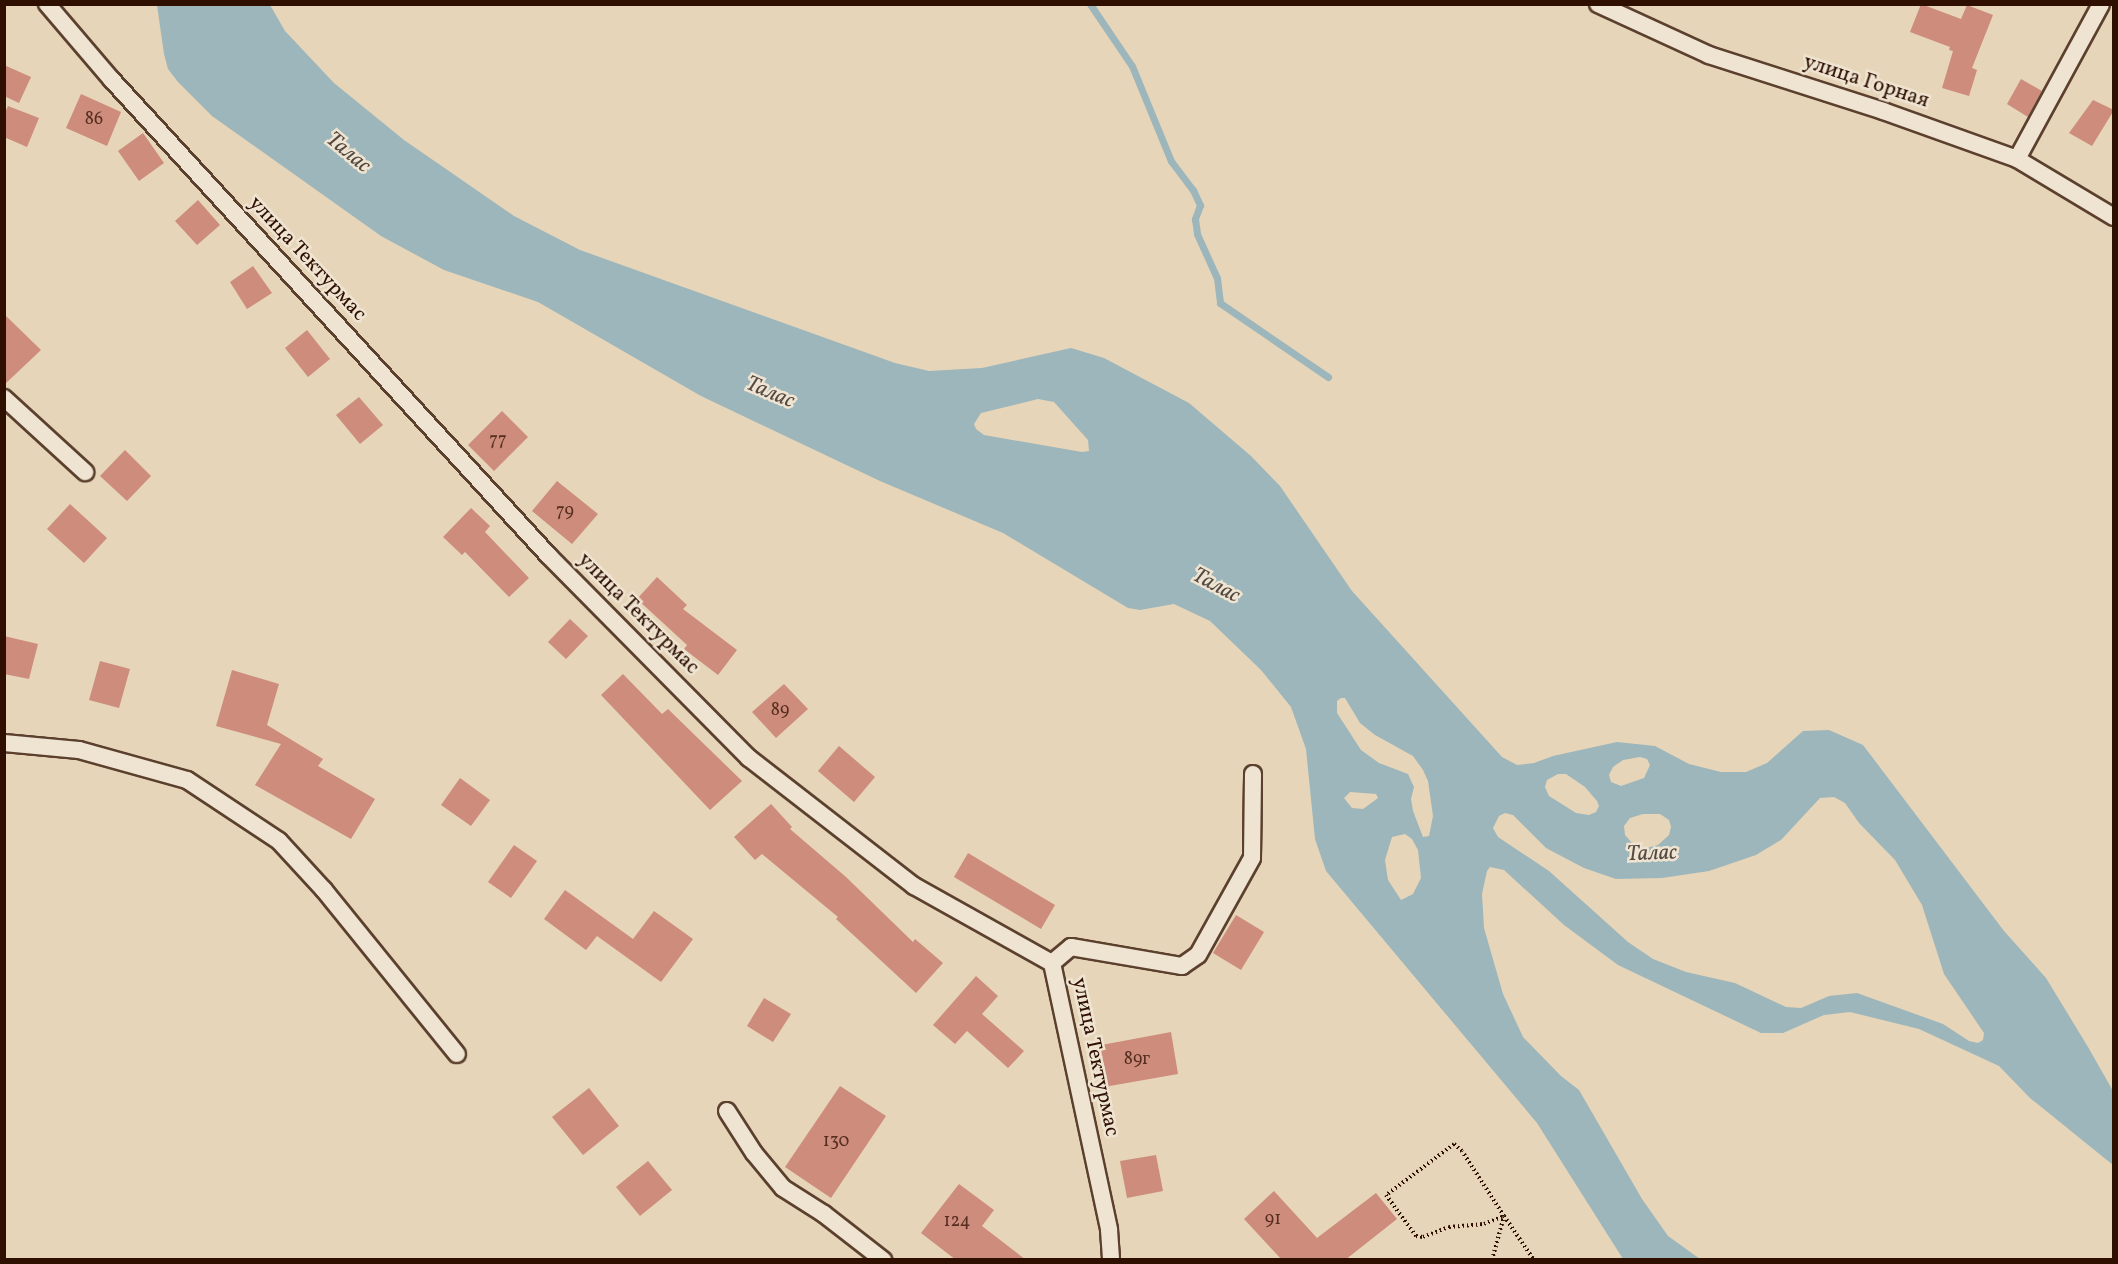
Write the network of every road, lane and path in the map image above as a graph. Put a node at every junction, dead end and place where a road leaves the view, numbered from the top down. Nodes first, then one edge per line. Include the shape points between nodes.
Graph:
1 (47, 4) edge
2 (1598, 4) edge
3 (2101, 4) edge
4 (2017, 159) junction
5 (2114, 217) edge
6 (4, 398) edge
7 (85, 472) dead end
8 (4, 743) edge
9 (1253, 774) dead end
10 (1052, 963) junction
11 (457, 1054) dead end
12 (727, 1112) dead end
13 (1504, 1216) junction
14 (884, 1260) edge
15 (1111, 1260) edge
16 (1492, 1260) edge
17 (1534, 1260) edge

1 - 10 street, улица Тектурмас via 112,80 549,556 749,758 914,886
2 - 4 street, улица Горная via 1709,55
3 - 4 street
4 - 5 street, улица Горная
6 - 7 street
8 - 11 street via 79,750 187,780 279,841 324,890
9 - 10 street via 1252,858 1198,955 1182,966 1071,947
10 - 15 street, улица Тектурмас via 1109,1230
12 - 14 street via 783,1188
13 - 13 path via 1484,1224 1449,1227 1416,1236 1386,1195 1454,1144
13 - 16 path
13 - 17 path

